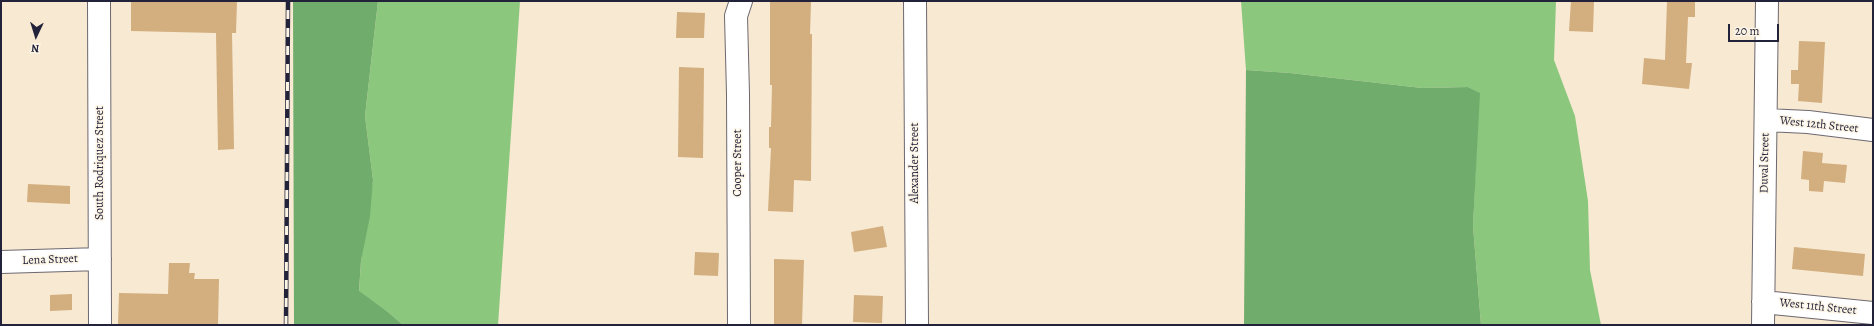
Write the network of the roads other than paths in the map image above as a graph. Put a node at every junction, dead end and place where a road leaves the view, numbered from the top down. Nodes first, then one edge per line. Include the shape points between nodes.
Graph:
1 (100, 1) edge
2 (741, 1) edge
3 (915, 1) edge
4 (1767, 1) edge
5 (1766, 120) junction
6 (1873, 130) edge
7 (100, 258) junction
8 (1, 262) edge
9 (1763, 302) junction
10 (1873, 313) edge
11 (100, 325) edge
12 (739, 325) edge
13 (917, 325) edge
14 (1763, 325) edge

1 - 7 street, South Rodriquez Street
2 - 12 street, Cooper Street via 736,16
3 - 13 street, Alexander Street
4 - 5 street, Duval Street
5 - 6 street, West 12th Street
5 - 9 street, Duval Street
7 - 8 street, Lena Street
7 - 11 street, South Rodriquez Street
9 - 10 street, West 11th Street
9 - 14 street, Duval Street

